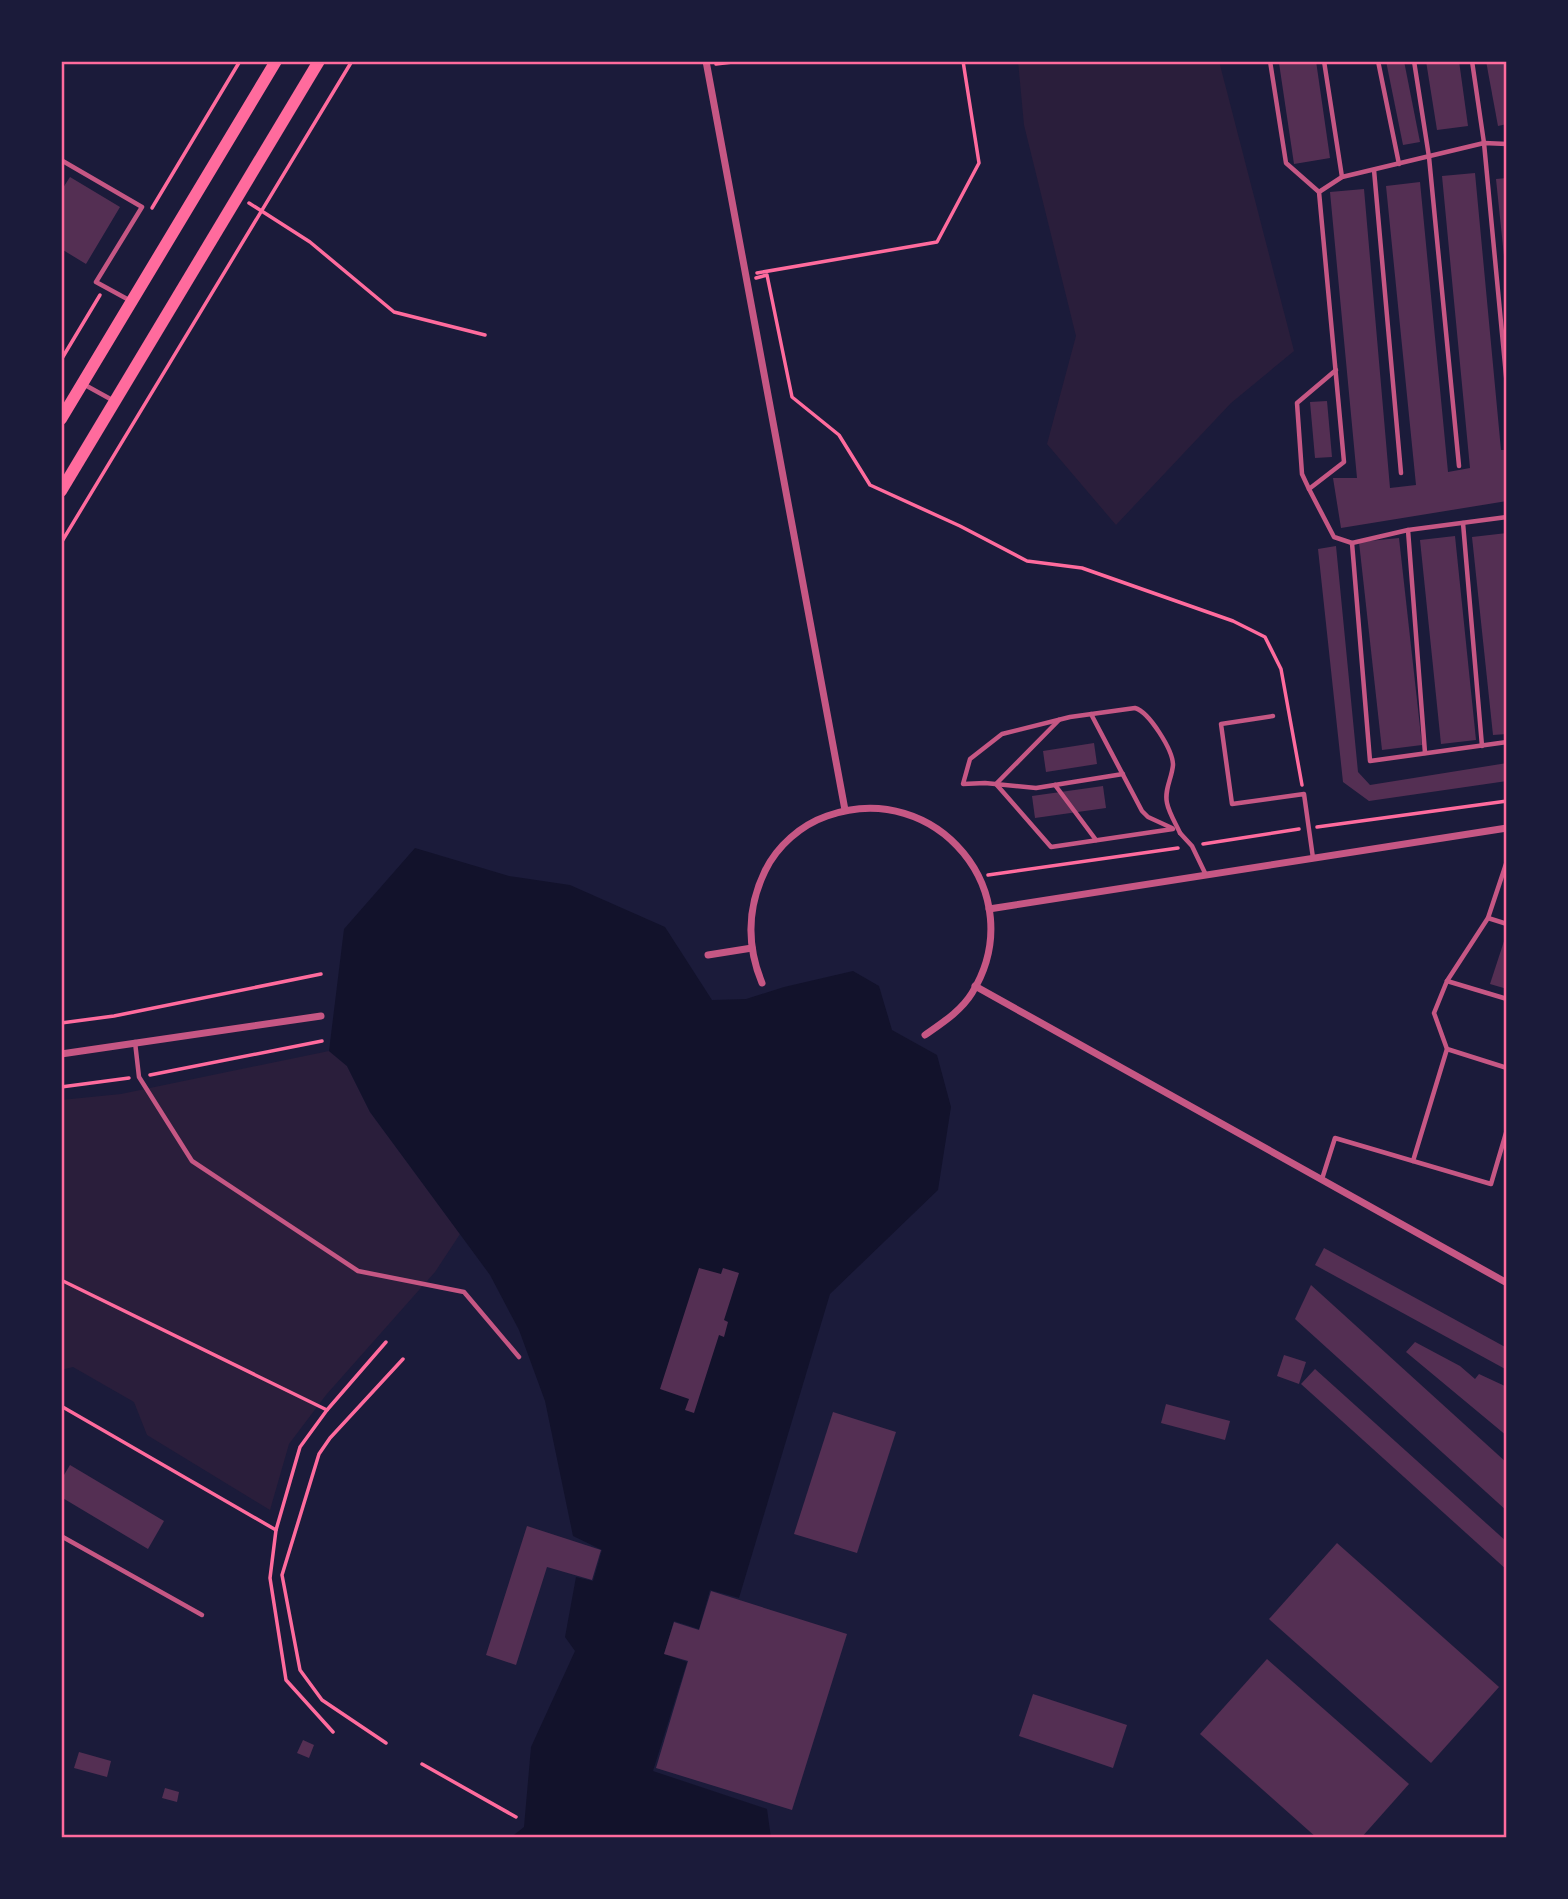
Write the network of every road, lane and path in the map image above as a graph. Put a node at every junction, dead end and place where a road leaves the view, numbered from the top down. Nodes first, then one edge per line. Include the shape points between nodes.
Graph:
1 (276, 61) edge
2 (320, 61) edge
3 (352, 61) edge
4 (741, 61) edge
5 (963, 61) edge
6 (1270, 61) edge
7 (1324, 61) edge
8 (1378, 61) edge
9 (1414, 61) edge
10 (1472, 61) edge
11 (707, 63) edge
12 (1484, 143) junction
13 (1507, 144) edge
14 (1429, 156) junction
15 (61, 160) edge
16 (1399, 164) junction
17 (1374, 170) junction
18 (1342, 177) junction
19 (1319, 192) junction
20 (239, 196) junction
21 (262, 211) junction
22 (745, 277) junction
23 (131, 301) junction
24 (485, 335) dead end
25 (1336, 370) junction
26 (82, 384) junction
27 (1507, 386) edge
28 (114, 402) junction
29 (61, 419) edge
30 (1460, 466) dead end
31 (1401, 472) dead end
32 (1308, 489) junction
33 (61, 491) edge
34 (1507, 517) edge
35 (1463, 523) junction
36 (1408, 530) junction
37 (61, 543) edge
38 (1352, 543) junction
39 (1091, 714) junction
40 (1273, 716) dead end
41 (1059, 720) junction
42 (1507, 743) edge
43 (1482, 746) junction
44 (1425, 753) junction
45 (1123, 775) junction
46 (996, 784) junction
47 (1055, 785) junction
48 (1304, 794) junction
49 (1507, 801) edge
50 (845, 810) junction
51 (1309, 828) junction
52 (1507, 828) edge
53 (1173, 829) junction
54 (1180, 833) junction
55 (1096, 840) junction
56 (1192, 846) junction
57 (1313, 858) junction
58 (1507, 861) edge
59 (1205, 873) junction
60 (979, 876) junction
61 (989, 909) junction
62 (1488, 918) junction
63 (1507, 924) edge
64 (752, 948) junction
65 (708, 955) dead end
66 (321, 974) dead end
67 (1447, 981) junction
68 (762, 983) dead end
69 (975, 986) junction
70 (1507, 999) edge
71 (321, 1016) dead end
72 (61, 1023) edge
73 (925, 1035) dead end
74 (135, 1041) junction
75 (322, 1041) dead end
76 (1447, 1049) junction
77 (61, 1054) edge
78 (1507, 1068) edge
79 (139, 1077) junction
80 (61, 1087) edge
81 (1506, 1133) edge
82 (1413, 1161) junction
83 (1322, 1179) junction
84 (61, 1280) edge
85 (1507, 1283) edge
86 (386, 1342) dead end
87 (519, 1357) dead end
88 (403, 1359) dead end
89 (61, 1406) edge
90 (327, 1410) junction
91 (276, 1531) junction
92 (61, 1536) edge
93 (202, 1615) dead end
94 (333, 1732) dead end
95 (386, 1743) dead end
96 (422, 1764) dead end
97 (516, 1817) dead end

1 - 23 main road
2 - 20 main road
3 - 21 path
4 - 11 path
5 - 22 path via 979,163 937,242
6 - 19 lane via 1286,163
7 - 18 lane
8 - 16 lane
9 - 14 lane
10 - 12 lane
11 - 22 street
12 - 13 lane
12 - 14 lane
12 - 27 lane
14 - 16 lane
14 - 30 lane
15 - 23 lane via 142,206 96,282
16 - 17 lane
17 - 18 lane
17 - 31 lane
18 - 19 lane
19 - 25 lane
20 - 21 path
20 - 28 main road
21 - 24 path via 310,242 394,312
21 - 37 path
22 - 48 path via 767,275 792,397 839,435 870,485 1027,561 1082,568 1233,621 1265,638 1281,669
22 - 50 street
23 - 26 main road
25 - 32 lane via 1344,462
25 - 32 lane via 1297,403 1302,474
26 - 28 lane
26 - 29 main road
28 - 33 main road
32 - 38 lane via 1334,537
34 - 35 lane
35 - 36 lane
35 - 43 lane
36 - 38 lane
36 - 44 lane
38 - 44 lane via 1370,761
39 - 41 lane
39 - 45 lane
39 - 54 lane via 1135,708 1149,716 1173,764 1166,795
40 - 48 lane via 1221,723 1233,804
41 - 46 lane
41 - 46 lane via 1002,734 970,759 963,784
42 - 43 lane
43 - 44 lane
45 - 47 lane
45 - 53 lane via 1142,811
46 - 47 lane
46 - 55 lane via 1051,847
47 - 55 lane
48 - 51 lane
49 - 51 path
50 - 60 street via 877,807 908,813 936,826 960,847
50 - 64 street via 816,820 789,838 769,862 755,891
51 - 56 path
51 - 57 lane
52 - 57 street
53 - 54 lane
53 - 55 lane
54 - 56 lane
56 - 59 lane
56 - 60 path
57 - 59 street
58 - 62 lane
59 - 61 street
60 - 61 street
61 - 69 street via 991,934
62 - 63 lane
62 - 67 lane
64 - 65 street
64 - 68 street
66 - 72 path
67 - 70 lane
67 - 76 lane via 1434,1013
69 - 73 street via 951,1017
69 - 83 street
71 - 74 street
74 - 77 street
74 - 79 lane
75 - 79 path
76 - 78 lane
76 - 82 lane
79 - 80 path
79 - 87 lane via 192,1161 358,1271 464,1292
81 - 82 lane via 1491,1184
82 - 83 lane via 1335,1138
83 - 85 street
84 - 90 path
86 - 90 path
88 - 95 path via 319,1454 282,1574 300,1670 322,1700
89 - 91 path
90 - 91 path via 300,1447
91 - 94 path via 270,1577 286,1679
92 - 93 lane
96 - 97 path

